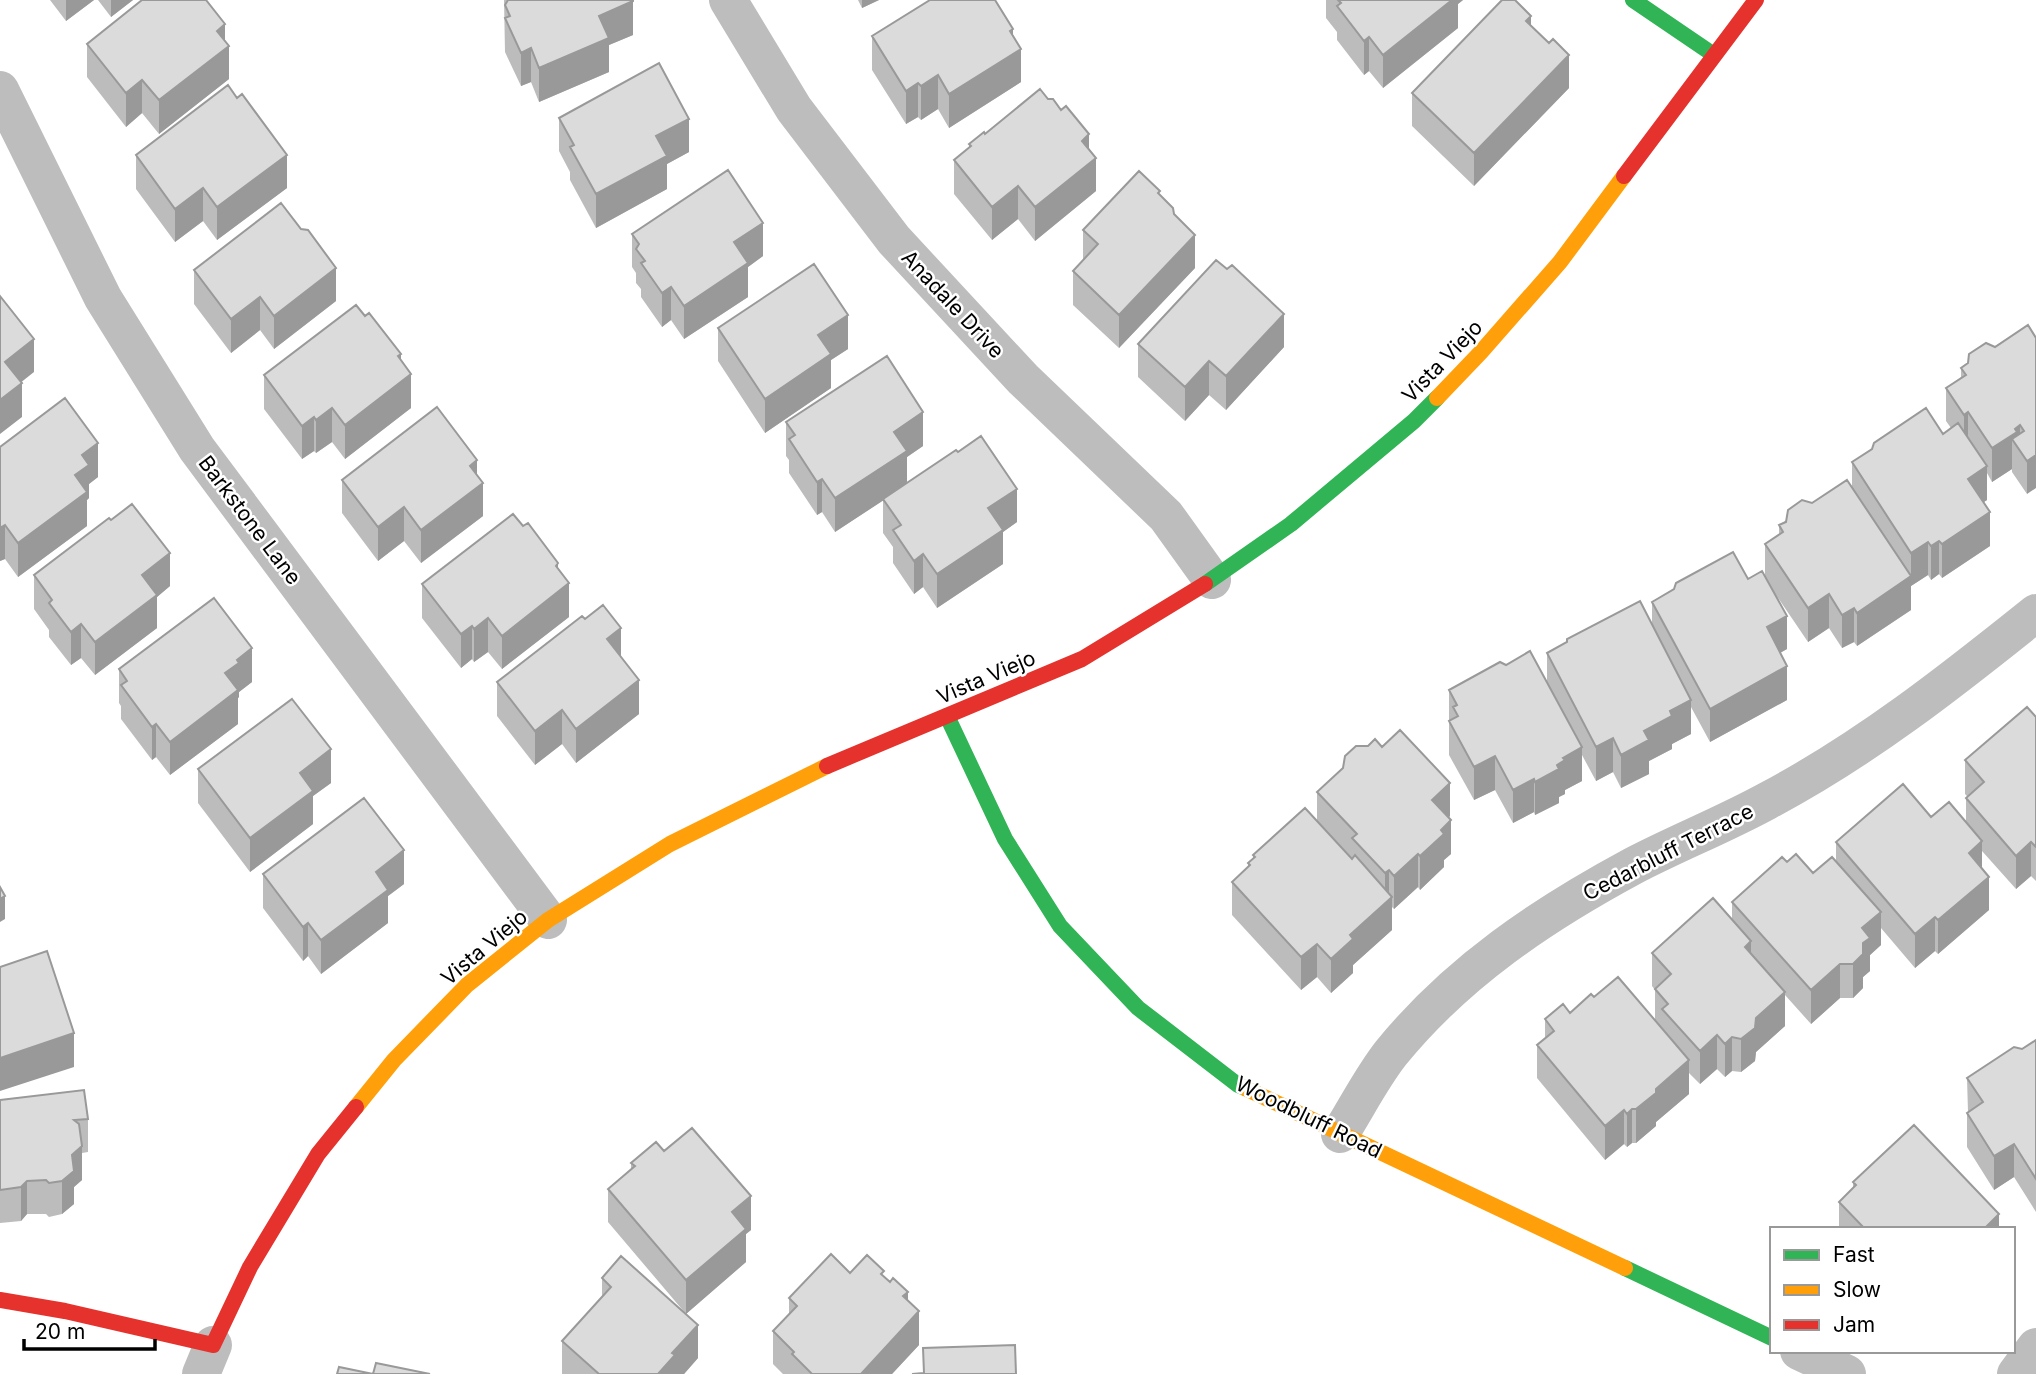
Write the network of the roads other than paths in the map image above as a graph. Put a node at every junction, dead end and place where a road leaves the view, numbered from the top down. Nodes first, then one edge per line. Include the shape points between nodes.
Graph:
1 (728, 0) edge
2 (1633, 0) edge
3 (1756, 0) edge
4 (1714, 55) junction
5 (0, 90) edge
6 (1212, 580) junction
7 (2036, 612) edge
8 (947, 716) junction
9 (548, 920) junction
10 (1340, 1134) junction
11 (0, 1300) edge
12 (1770, 1337) edge
13 (2036, 1347) edge
14 (1803, 1353) edge
15 (207, 1359) edge
16 (1847, 1374) edge
17 (2015, 1374) edge

1 - 6 street, Anadale Drive via 794,109 894,240 1023,379 1167,516
2 - 4 street
3 - 4 street, Vista Viejo
4 - 6 street, Vista Viejo via 1559,262 1481,352 1413,421 1291,524
5 - 9 street, Barkstone Lane via 103,299 197,449
6 - 8 street, Vista Viejo via 1083,659
7 - 10 street, Cedarbluff Terrace via 1881,733 1768,801 1633,866 1529,927 1452,986 1390,1054
8 - 9 street, Vista Viejo via 842,759 670,844
8 - 10 street, Woodbluff Road via 1005,839 1060,926 1138,1008 1238,1085
9 - 15 street, Vista Viejo via 467,985 394,1060 318,1154 250,1267
10 - 12 street, Woodbluff Road
11 - 15 street via 65,1311
13 - 17 street
14 - 16 street

